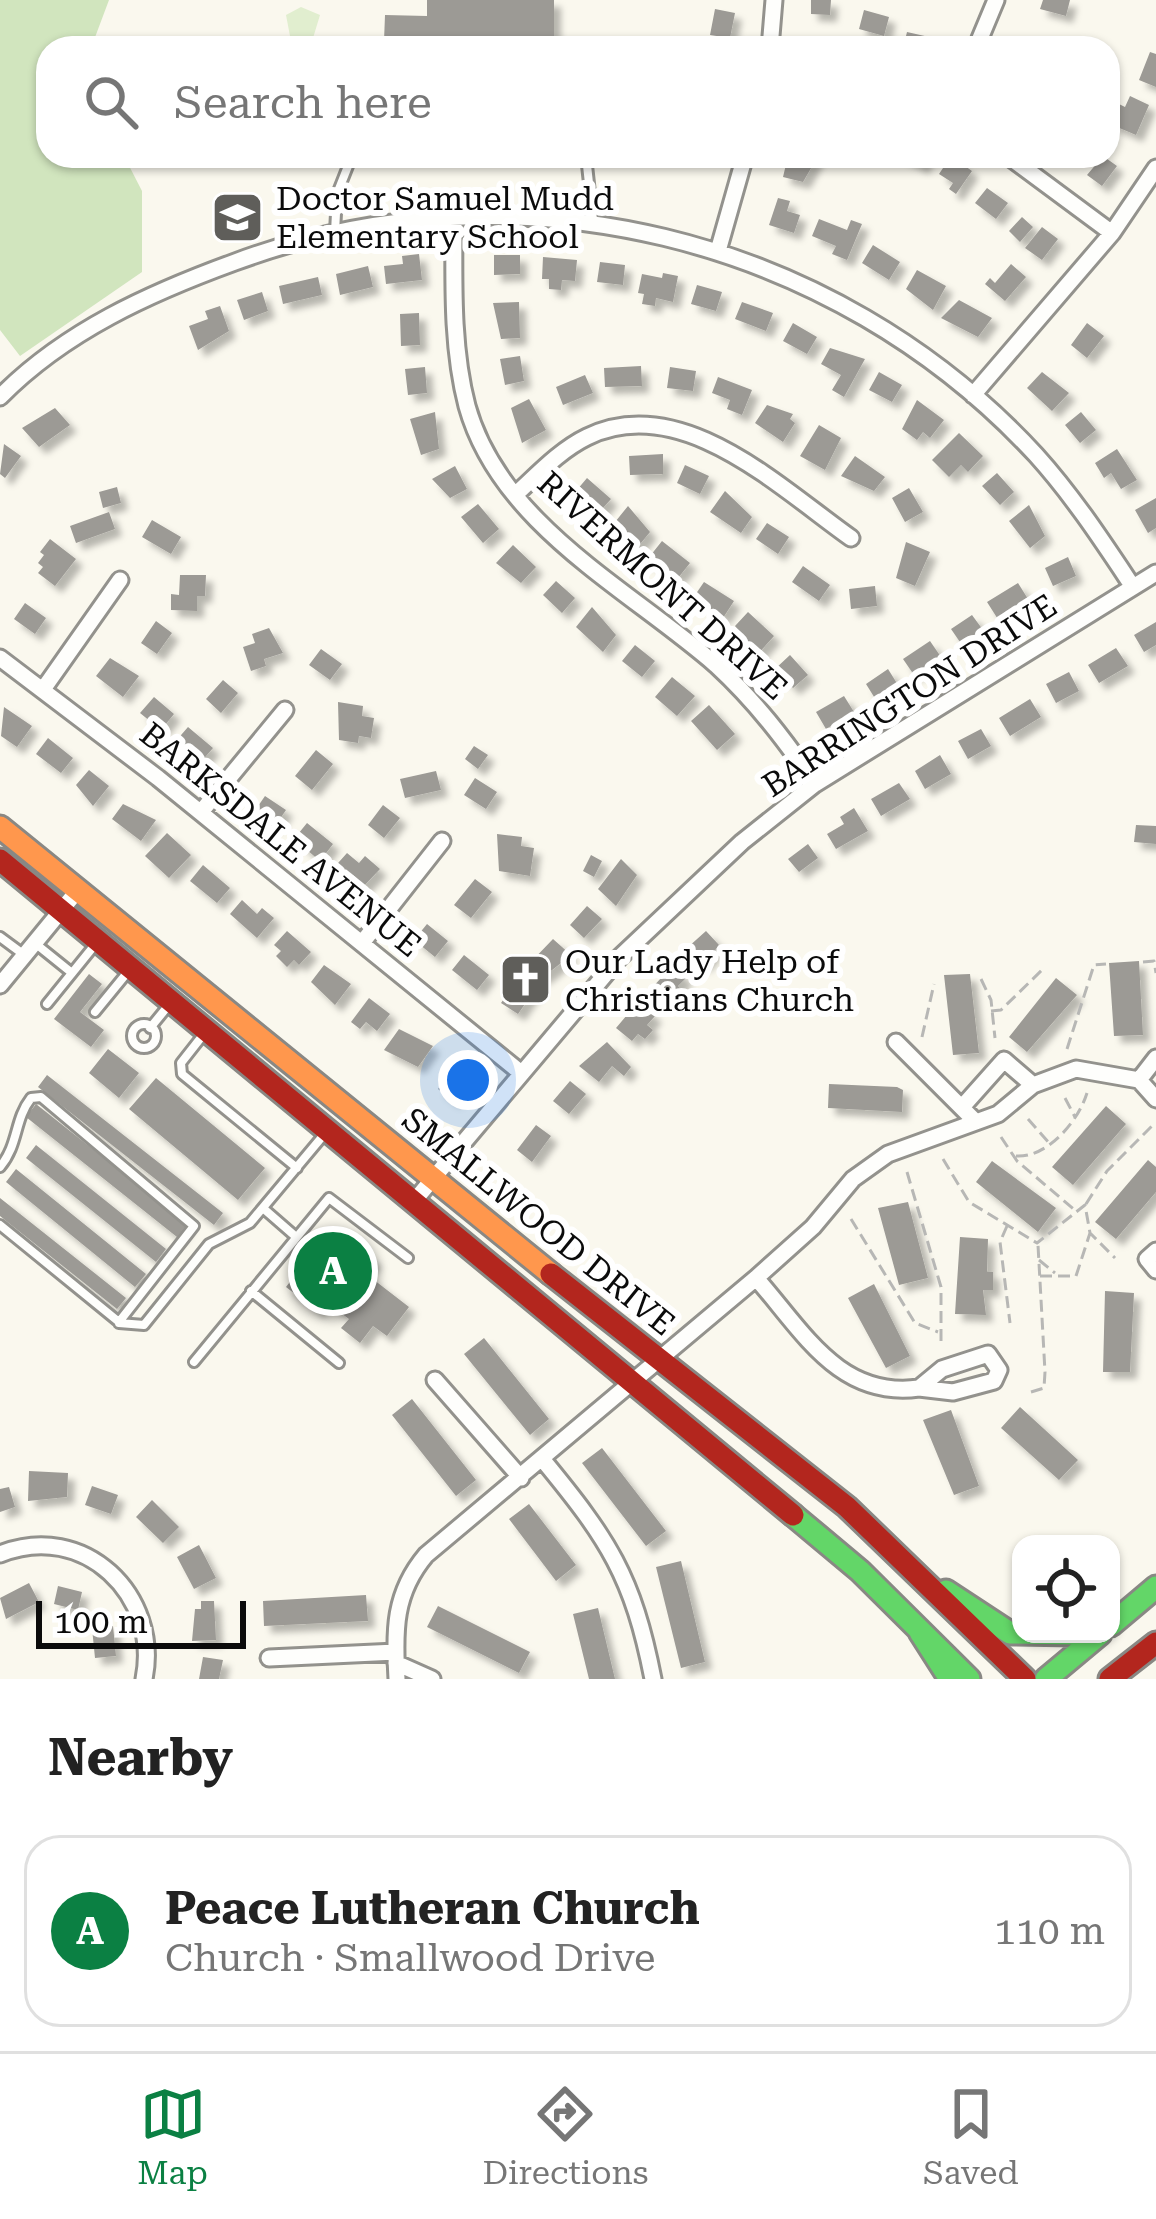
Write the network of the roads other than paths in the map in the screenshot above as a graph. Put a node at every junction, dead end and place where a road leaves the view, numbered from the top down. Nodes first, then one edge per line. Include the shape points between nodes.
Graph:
1 (774, 0) edge
2 (997, 0) edge
3 (771, 36) edge
4 (981, 36) edge
5 (347, 168) edge
6 (587, 168) edge
7 (742, 168) edge
8 (1024, 168) edge
9 (1156, 168) edge
10 (454, 215) junction
11 (593, 220) junction
12 (335, 232) junction
13 (1112, 233) junction
14 (718, 251) junction
15 (973, 395) junction
16 (0, 397) edge
17 (515, 495) junction
18 (851, 538) dead end
19 (1156, 573) edge
20 (120, 580) dead end
21 (1133, 587) junction
22 (0, 658) edge
23 (44, 688) junction
24 (285, 710) dead end
25 (814, 784) junction
26 (200, 812) junction
27 (0, 827) edge
28 (442, 841) dead end
29 (0, 860) edge
30 (78, 890) junction
31 (62, 910) junction
32 (0, 937) edge
33 (99, 940) junction
34 (362, 943) junction
35 (29, 949) junction
36 (132, 967) junction
37 (73, 973) junction
38 (0, 985) edge
39 (172, 1000) junction
40 (47, 1004) dead end
41 (95, 1012) dead end
42 (150, 1028) dead end
43 (208, 1029) junction
44 (896, 1042) dead end
45 (1156, 1058) edge
46 (520, 1072) junction
47 (1139, 1080) junction
48 (1033, 1085) junction
49 (1156, 1100) edge
50 (963, 1106) junction
51 (975, 1121) junction
52 (328, 1130) junction
53 (0, 1167) edge
54 (297, 1168) junction
55 (433, 1178) junction
56 (415, 1200) junction
57 (264, 1209) junction
58 (0, 1226) edge
59 (295, 1236) junction
60 (1156, 1251) edge
61 (408, 1258) dead end
62 (1156, 1270) edge
63 (756, 1278) junction
64 (251, 1291) junction
65 (119, 1322) junction
66 (657, 1358) junction
67 (194, 1362) dead end
68 (339, 1363) dead end
69 (436, 1380) dead end
70 (628, 1382) junction
71 (919, 1388) junction
72 (543, 1460) junction
73 (521, 1478) junction
74 (0, 1554) edge
75 (1156, 1587) edge
76 (946, 1591) junction
77 (1120, 1615) edge
78 (920, 1632) junction
79 (1012, 1633) edge
80 (1156, 1642) edge
81 (1089, 1643) edge
82 (269, 1658) dead end
83 (396, 1665) edge
84 (144, 1679) edge
85 (432, 1679) edge
86 (653, 1679) edge
87 (950, 1679) edge
88 (969, 1679) edge
89 (1025, 1679) edge
90 (1046, 1679) edge
91 (1111, 1679) edge

1 - 3 street
2 - 4 street
5 - 12 lane
6 - 11 lane
7 - 14 street
8 - 13 street
9 - 13 street
10 - 11 street
10 - 12 street
10 - 17 street, RIVERMONT DRIVE via 463,386 482,443
11 - 14 street
12 - 16 street via 134,303 38,363
13 - 15 street
14 - 15 street via 863,318
15 - 21 street via 1036,456
17 - 18 street via 581,439 656,426 720,447
17 - 25 street, RIVERMONT DRIVE via 748,697
19 - 21 street, BARRINGTON DRIVE
20 - 23 street
21 - 25 street, BARRINGTON DRIVE
22 - 23 street, BARKSDALE AVENUE
23 - 26 street, BARKSDALE AVENUE
24 - 26 street
25 - 46 street, BARRINGTON DRIVE via 662,915
26 - 34 street, BARKSDALE AVENUE
27 - 30 main road, SMALLWOOD DRIVE
28 - 34 street
29 - 31 main road, SMALLWOOD DRIVE
30 - 31 street
30 - 55 main road, SMALLWOOD DRIVE
31 - 33 main road, SMALLWOOD DRIVE
31 - 35 street
32 - 35 lane
33 - 36 main road, SMALLWOOD DRIVE
33 - 37 lane
34 - 46 street, BARKSDALE AVENUE
35 - 37 lane
35 - 38 street
36 - 39 main road, SMALLWOOD DRIVE
36 - 41 lane
37 - 40 lane
39 - 42 lane
39 - 43 main road, SMALLWOOD DRIVE
43 - 52 main road, SMALLWOOD DRIVE
43 - 54 lane via 181,1063 182,1074
44 - 50 street
45 - 47 street
46 - 55 street, BARRINGTON DRIVE
47 - 48 street via 1087,1068
47 - 49 street
48 - 50 street via 1004,1060
48 - 51 street via 998,1114
50 - 51 street
51 - 63 street via 868,1168
52 - 54 lane
52 - 56 main road, SMALLWOOD DRIVE
53 - 65 lane via 15,1148 21,1112 41,1097 193,1222 194,1232
54 - 57 lane
55 - 56 street, BARRINGTON DRIVE
55 - 66 main road, SMALLWOOD DRIVE
56 - 70 main road, SMALLWOOD DRIVE
57 - 59 lane
57 - 65 lane via 209,1244 144,1325
58 - 65 lane
59 - 61 lane via 336,1198
59 - 64 lane
60 - 62 street via 1147,1259
63 - 66 street
63 - 71 street via 846,1376 870,1388
64 - 67 lane
64 - 68 lane
66 - 70 street
66 - 76 main road, SMALLWOOD DRIVE
69 - 73 street
70 - 72 street
70 - 78 main road, SMALLWOOD DRIVE via 860,1571
71 - 71 street via 956,1391 994,1381 999,1370 986,1354 942,1369
72 - 73 street
72 - 86 street via 610,1544
73 - 83 street via 414,1569 397,1606
74 - 84 street via 56,1547 113,1574 145,1622
75 - 77 main road
76 - 79 main road
76 - 89 main road, SMALLWOOD DRIVE
78 - 87 main road
78 - 88 main road, SMALLWOOD DRIVE
80 - 91 main road
81 - 90 main road
82 - 83 street
83 - 85 street

